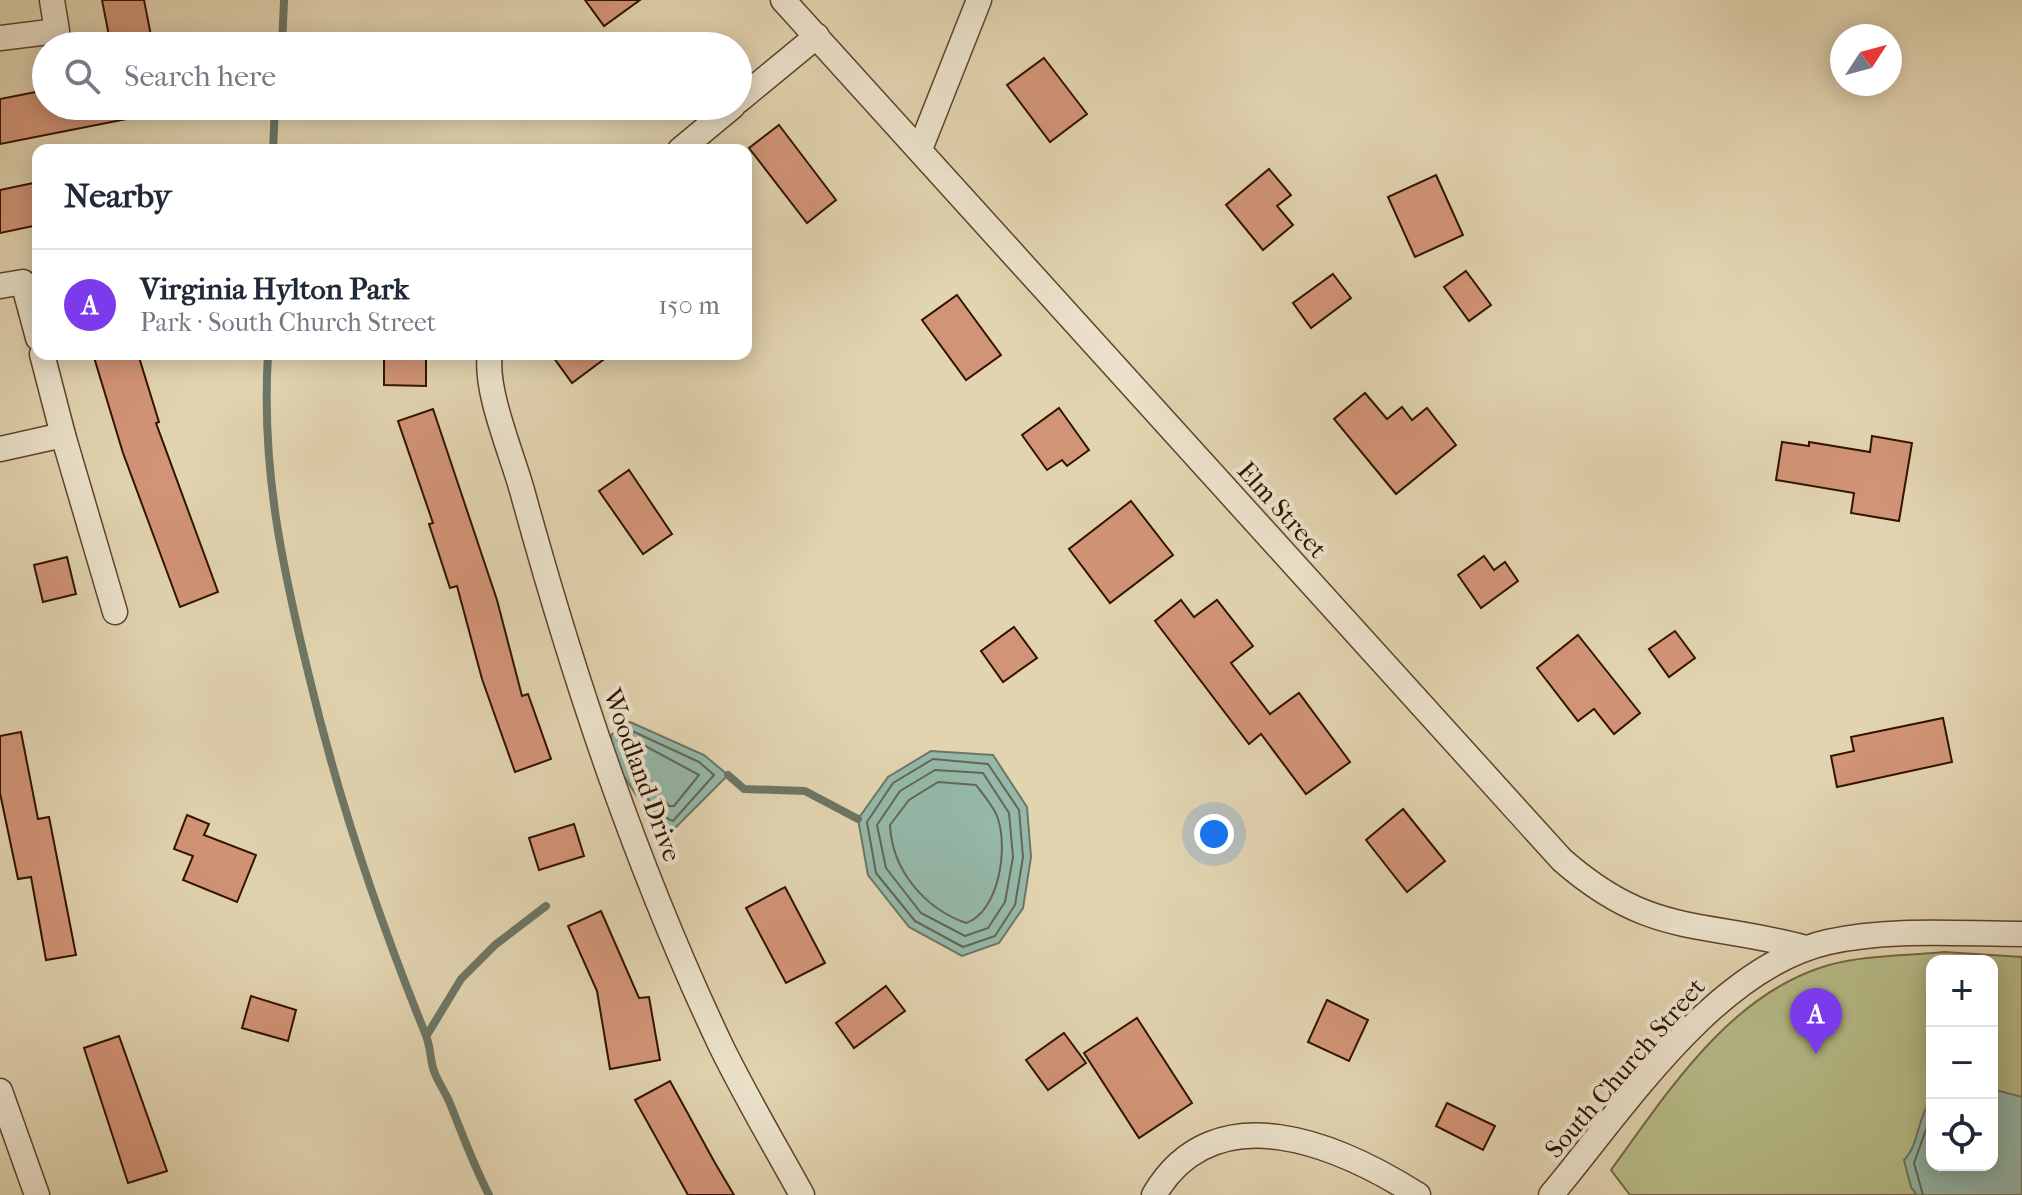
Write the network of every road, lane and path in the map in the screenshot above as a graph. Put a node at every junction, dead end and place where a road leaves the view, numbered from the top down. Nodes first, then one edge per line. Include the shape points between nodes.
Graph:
1 (52, 0) edge
2 (783, 0) edge
3 (979, 0) edge
4 (49, 32) edge
5 (32, 34) edge
6 (817, 36) junction
7 (0, 38) edge
8 (752, 89) edge
9 (716, 120) edge
10 (687, 144) edge
11 (920, 149) junction
12 (0, 286) edge
13 (32, 316) edge
14 (44, 360) edge
15 (490, 360) edge
16 (63, 435) junction
17 (0, 449) edge
18 (115, 612) dead end
19 (2022, 934) edge
20 (1806, 948) junction
21 (0, 1091) edge
22 (37, 1195) edge
23 (802, 1195) edge
24 (1154, 1195) edge
25 (1418, 1195) edge
26 (1551, 1195) edge

1 - 4 street via 57,31
2 - 6 street, Elm Street
3 - 11 street
5 - 7 street
6 - 8 street
6 - 11 street, Elm Street
9 - 10 street
11 - 20 street, Elm Street via 1562,860 1610,898 1652,918
12 - 13 street via 23,282
14 - 16 street
15 - 23 street, Woodland Drive via 489,384 602,754 716,1035
16 - 17 street
16 - 18 street
19 - 20 street, South Church Street via 1883,935
20 - 26 street, South Church Street via 1756,973 1711,1008
21 - 22 street
24 - 25 street via 1191,1151 1240,1136 1266,1135 1353,1160

